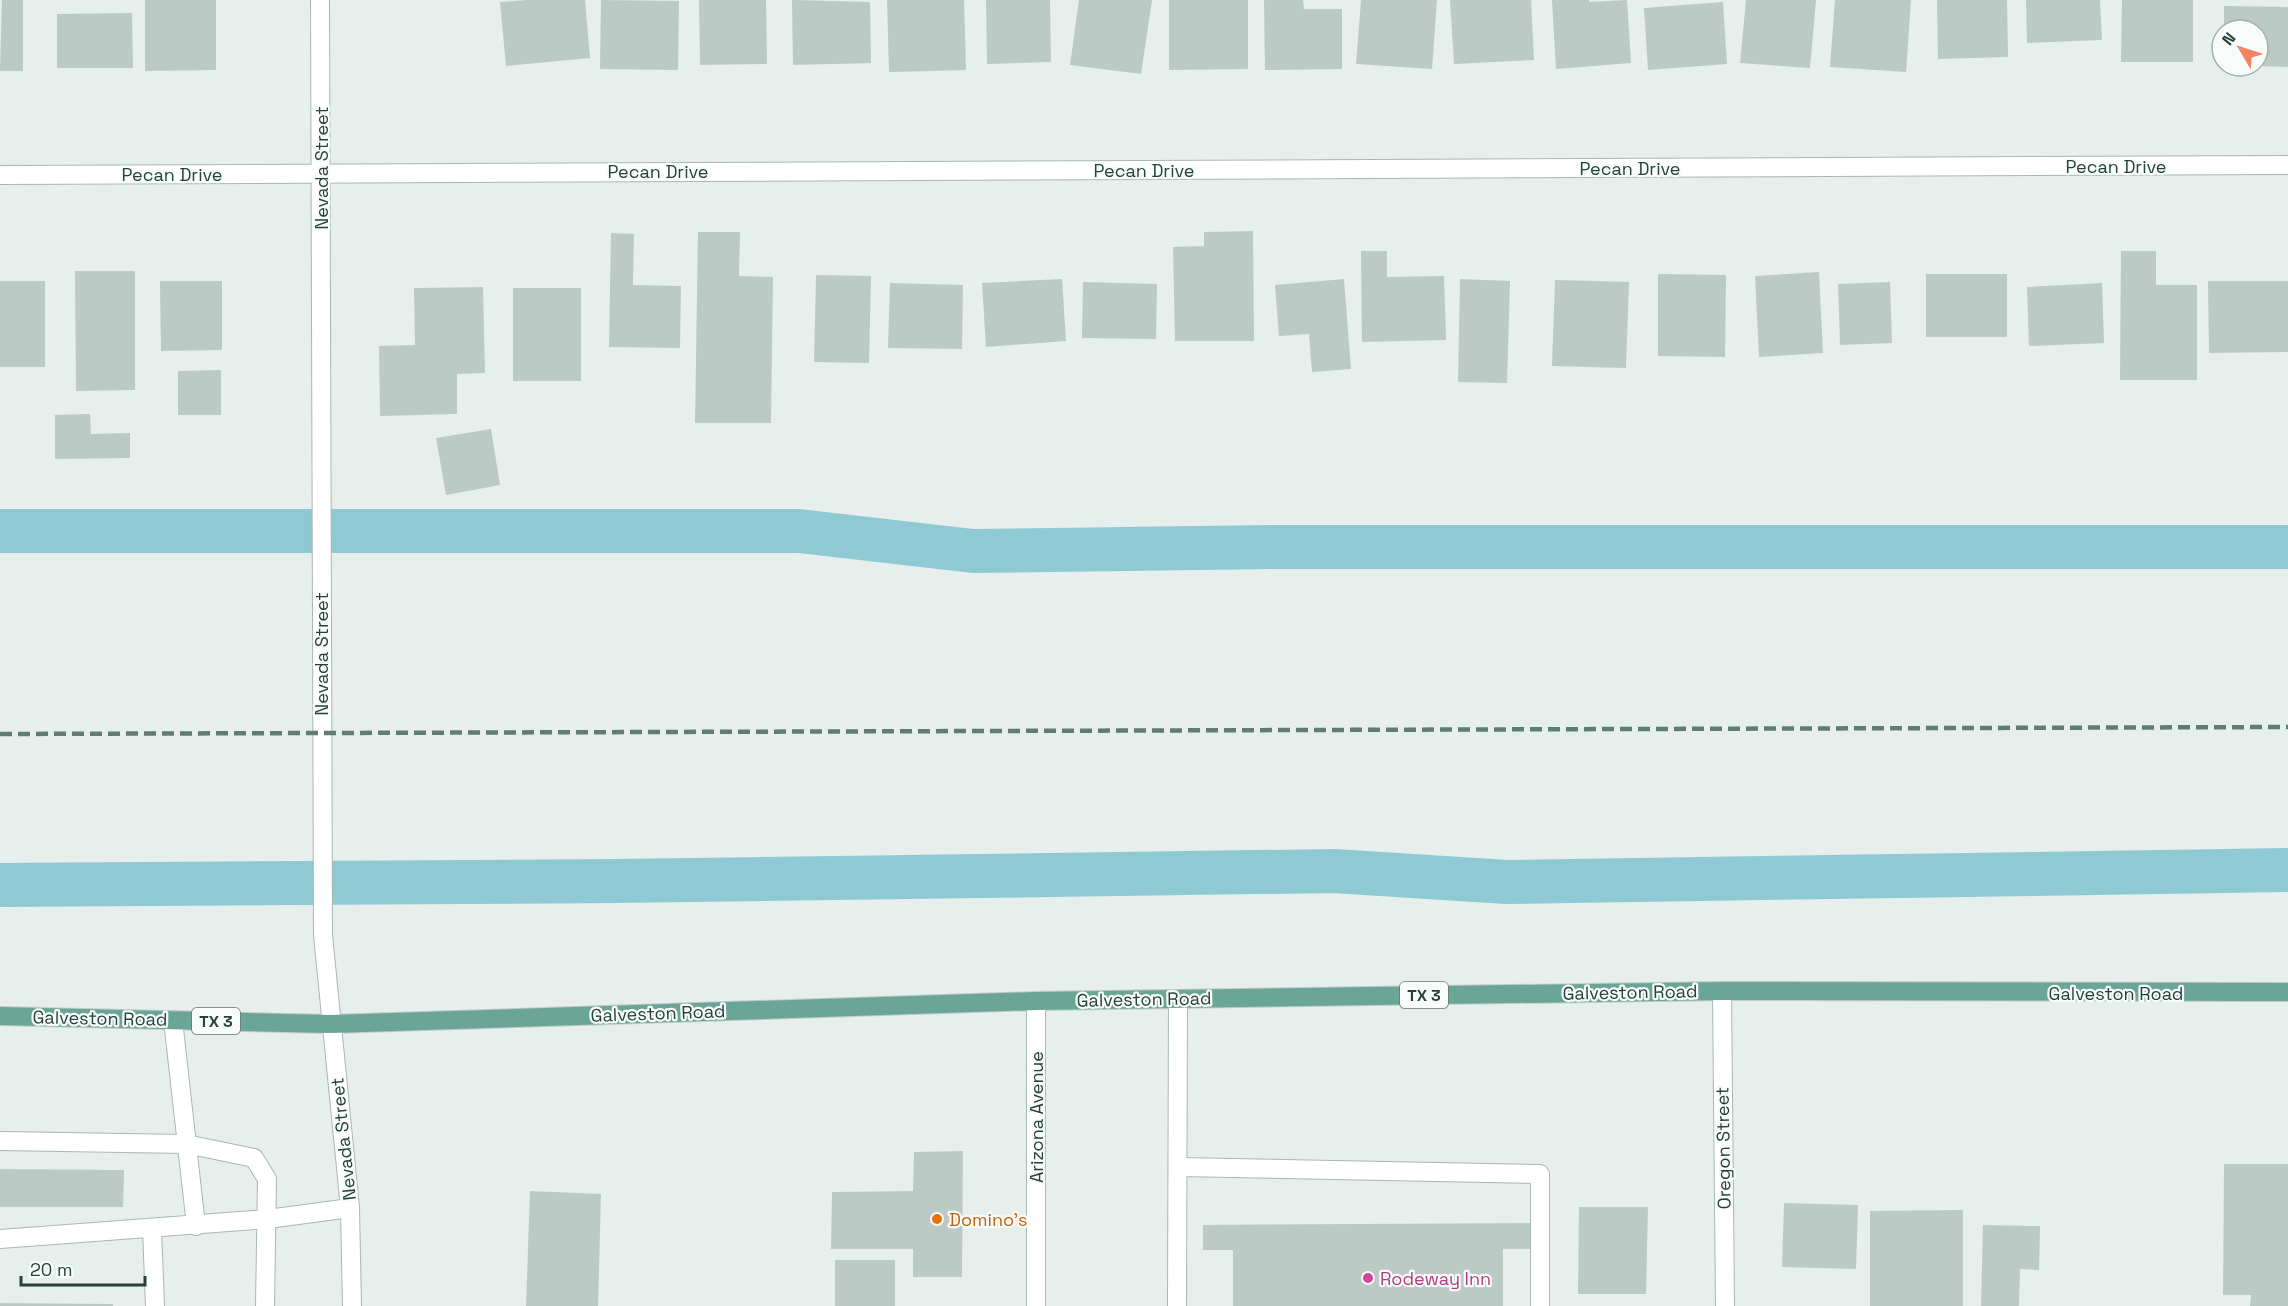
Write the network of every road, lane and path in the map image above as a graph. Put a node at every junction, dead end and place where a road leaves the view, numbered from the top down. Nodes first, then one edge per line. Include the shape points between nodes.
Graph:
1 (320, 0) edge
2 (2288, 165) edge
3 (321, 173) junction
4 (0, 175) edge
5 (1722, 991) junction
6 (2288, 992) edge
7 (1178, 999) junction
8 (1036, 1001) junction
9 (0, 1016) edge
10 (173, 1020) junction
11 (331, 1024) junction
12 (0, 1141) edge
13 (186, 1144) junction
14 (1178, 1167) junction
15 (350, 1208) junction
16 (268, 1219) junction
17 (196, 1226) junction
18 (152, 1229) junction
19 (0, 1239) edge
20 (155, 1306) edge
21 (264, 1306) edge
22 (352, 1306) edge
23 (1036, 1306) edge
24 (1178, 1306) edge
25 (1540, 1306) edge
26 (1725, 1306) edge

1 - 3 street, Nevada Street
2 - 3 street, Pecan Drive
3 - 4 street, Pecan Drive
3 - 11 street, Nevada Street via 323,935
5 - 6 main road, Galveston Road / TX 3
5 - 7 main road, Galveston Road / TX 3
5 - 26 street, Oregon Street
7 - 8 main road, Galveston Road / TX 3
7 - 14 street
8 - 11 main road, Galveston Road / TX 3
8 - 23 street, Arizona Avenue
9 - 10 main road, Galveston Road / TX 3
10 - 11 main road, Galveston Road / TX 3
10 - 13 street
11 - 15 street, Nevada Street
12 - 13 street
13 - 16 street via 254,1158 267,1179
13 - 17 street
14 - 24 street
14 - 25 street via 1540,1174
15 - 16 street
15 - 22 street, Nevada Street
16 - 17 street
16 - 21 street
17 - 18 street
18 - 19 street
18 - 20 street

